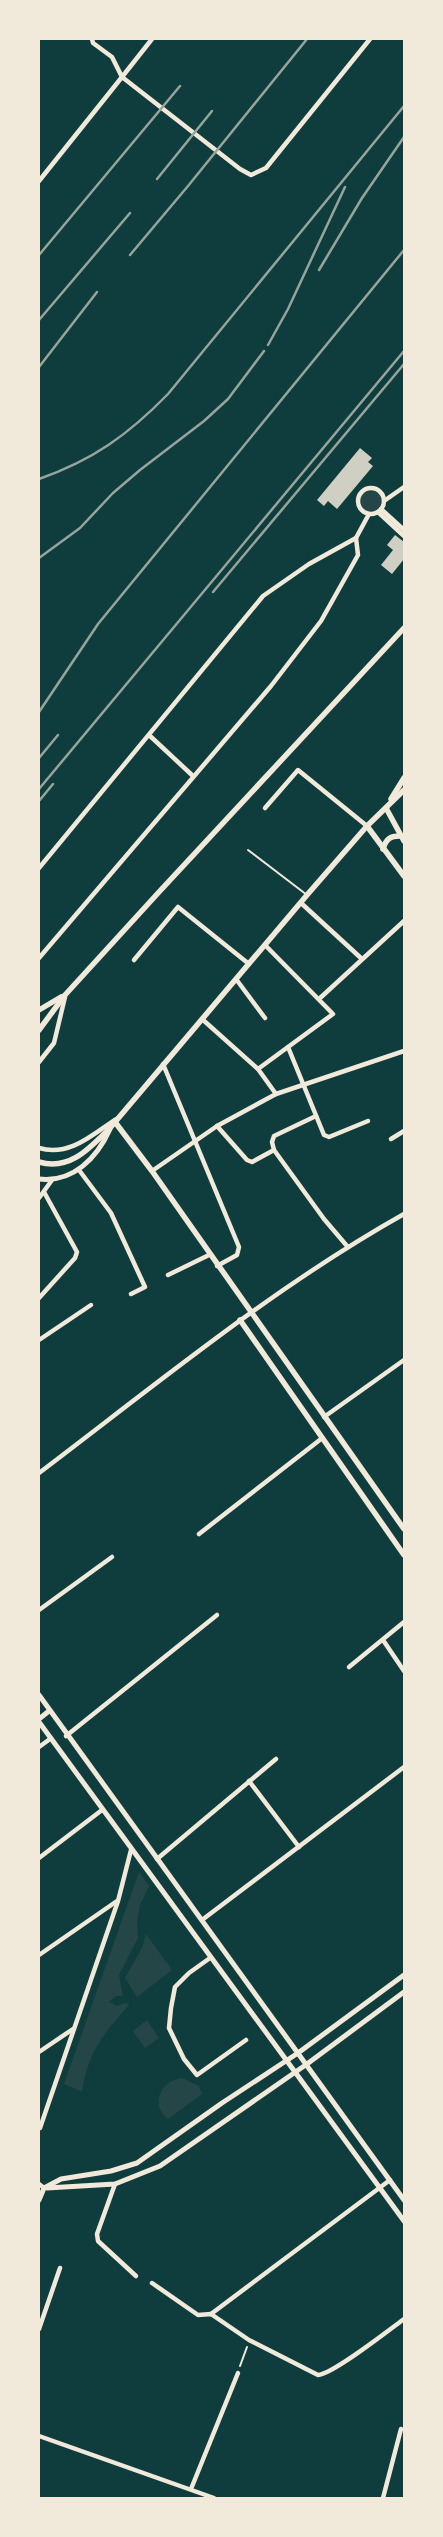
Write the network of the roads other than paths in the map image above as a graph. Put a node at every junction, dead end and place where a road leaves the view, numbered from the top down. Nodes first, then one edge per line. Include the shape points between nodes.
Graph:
1 (92, 39) edge
2 (152, 39) edge
3 (370, 39) edge
4 (122, 77) junction
5 (39, 180) edge
6 (404, 487) edge
7 (384, 501) junction
8 (379, 511) junction
9 (369, 514) junction
10 (404, 530) edge
11 (404, 536) edge
12 (356, 538) junction
13 (404, 628) edge
14 (149, 735) junction
15 (193, 776) junction
16 (404, 778) edge
17 (404, 790) edge
18 (265, 808) dead end
19 (386, 808) junction
20 (367, 826) junction
21 (402, 838) edge
22 (383, 849) junction
23 (248, 850) dead end
24 (39, 868) edge
25 (404, 876) edge
26 (306, 895) junction
27 (301, 903) junction
28 (404, 921) edge
29 (265, 945) junction
30 (39, 958) edge
31 (362, 959) junction
32 (134, 960) dead end
33 (249, 964) junction
34 (236, 979) junction
35 (65, 995) junction
36 (320, 999) junction
37 (39, 1010) edge
38 (265, 1018) dead end
39 (202, 1019) junction
40 (39, 1030) edge
41 (288, 1047) junction
42 (404, 1051) edge
43 (39, 1062) edge
44 (163, 1064) junction
45 (258, 1069) junction
46 (302, 1084) junction
47 (276, 1094) junction
48 (316, 1116) junction
49 (119, 1117) junction
50 (368, 1121) dead end
51 (115, 1122) junction
52 (217, 1126) junction
53 (110, 1128) junction
54 (404, 1131) edge
55 (391, 1140) dead end
56 (195, 1141) junction
57 (39, 1148) edge
58 (274, 1150) junction
59 (39, 1162) edge
60 (79, 1170) junction
61 (152, 1171) junction
62 (39, 1179) edge
63 (52, 1180) junction
64 (44, 1192) junction
65 (39, 1198) edge
66 (404, 1214) edge
67 (347, 1246) junction
68 (209, 1255) junction
69 (217, 1266) junction
70 (168, 1275) dead end
71 (131, 1294) dead end
72 (39, 1298) edge
73 (91, 1305) dead end
74 (250, 1312) junction
75 (240, 1320) junction
76 (39, 1340) edge
77 (281, 1356) junction
78 (404, 1360) edge
79 (270, 1363) junction
80 (294, 1374) junction
81 (282, 1381) junction
82 (324, 1417) junction
83 (321, 1438) junction
84 (39, 1473) edge
85 (404, 1529) edge
86 (199, 1534) dead end
87 (404, 1555) edge
88 (112, 1557) dead end
89 (39, 1610) edge
90 (217, 1616) dead end
91 (404, 1622) edge
92 (383, 1640) junction
93 (349, 1667) dead end
94 (404, 1671) edge
95 (39, 1696) edge
96 (50, 1711) junction
97 (39, 1720) edge
98 (66, 1736) junction
99 (50, 1739) junction
100 (39, 1747) edge
101 (276, 1758) dead end
102 (404, 1767) edge
103 (248, 1781) junction
104 (102, 1810) junction
105 (299, 1846) junction
106 (132, 1850) junction
107 (39, 1858) edge
108 (157, 1859) junction
109 (118, 1901) junction
110 (202, 1920) junction
111 (39, 1955) edge
112 (210, 1958) junction
113 (404, 1975) edge
114 (404, 1992) edge
115 (74, 2029) junction
116 (246, 2040) dead end
117 (39, 2052) edge
118 (298, 2053) junction
119 (288, 2060) junction
120 (307, 2064) junction
121 (296, 2072) junction
122 (40, 2128) edge
123 (390, 2180) junction
124 (115, 2184) junction
125 (41, 2186) edge
126 (380, 2188) junction
127 (39, 2200) edge
128 (404, 2200) edge
129 (404, 2221) edge
130 (60, 2268) dead end
131 (136, 2276) dead end
132 (152, 2283) dead end
133 (211, 2314) junction
134 (404, 2320) edge
135 (39, 2329) edge
136 (238, 2373) road end
137 (401, 2429) dead end
138 (39, 2436) edge
139 (191, 2489) junction
140 (214, 2498) edge
141 (383, 2498) edge

1 - 4 street via 112,57
2 - 4 street
3 - 4 street via 266,168 251,174 240,169
4 - 5 street
6 - 7 street
7 - 8 street
7 - 9 street via 379,490 371,487 363,490 358,502
8 - 9 street
8 - 10 street
8 - 11 street
9 - 12 street
12 - 14 street via 308,564 263,596
12 - 15 street via 358,556 322,621
13 - 35 main road
14 - 15 street
14 - 24 street
15 - 30 street
16 - 19 main road
17 - 19 main road
18 - 20 street via 298,770
19 - 20 main road
19 - 21 main road
20 - 22 main road
20 - 26 main road
21 - 22 main road via 392,836 385,841
22 - 25 main road
23 - 26 lane
26 - 27 main road
27 - 29 main road
27 - 31 street
28 - 31 street
29 - 33 main road
29 - 36 street
31 - 36 street
32 - 33 street via 178,907
33 - 34 main road
34 - 38 street
34 - 39 main road
35 - 37 main road
35 - 40 main road
35 - 43 street via 54,1043
36 - 41 street via 333,1014
39 - 44 main road
39 - 45 street
41 - 45 street
41 - 46 street
42 - 46 street
44 - 49 main road
44 - 56 street
45 - 47 street
46 - 47 street
46 - 48 street
47 - 52 street
48 - 50 street via 326,1137
48 - 58 street via 274,1136
49 - 51 main road
49 - 57 street via 70,1148 57,1151
51 - 53 main road
51 - 61 main road
52 - 56 street
52 - 58 street via 249,1162
53 - 59 main road via 86,1152 71,1161
53 - 60 street via 104,1143
54 - 55 street
56 - 61 street
56 - 69 street via 239,1247 239,1252
58 - 67 street
60 - 63 street
60 - 71 street via 111,1213 145,1287
61 - 68 main road
62 - 63 street
63 - 64 street
64 - 65 street
64 - 72 street via 77,1252
66 - 67 street
67 - 74 street
68 - 69 main road
68 - 70 street
69 - 74 main road
73 - 76 street
74 - 75 street
74 - 77 main road
75 - 79 main road
75 - 84 street
77 - 79 main road via 279,1364
77 - 80 main road
78 - 82 street
79 - 81 main road
80 - 81 main road via 286,1373
80 - 82 main road
81 - 83 main road
82 - 85 main road
83 - 86 street
83 - 87 main road
88 - 89 street
90 - 98 street
91 - 92 street
92 - 93 street
92 - 94 street
95 - 96 street
96 - 97 street
96 - 98 street
97 - 99 street
98 - 108 street
99 - 100 street
99 - 104 street
101 - 103 street
102 - 105 street
103 - 105 street
103 - 108 street
104 - 106 street
104 - 107 street
105 - 110 street
106 - 109 street
106 - 112 street
108 - 110 street
109 - 111 street
109 - 115 street
110 - 118 street
112 - 116 street via 175,1987 170,2028 184,2059 197,2075
112 - 119 street
113 - 118 street
114 - 120 street
115 - 117 street
115 - 122 street
118 - 119 street
118 - 120 street
119 - 121 street
119 - 125 street via 137,2163
120 - 121 street
120 - 123 street
121 - 124 street via 160,2166
121 - 126 street
123 - 126 street
123 - 128 street
124 - 125 street
124 - 131 street via 97,2234 98,2241
125 - 127 street
126 - 129 street
126 - 133 street
130 - 135 street
132 - 133 street via 198,2316
133 - 134 street via 250,2340 318,2375 341,2364
136 - 139 street
137 - 141 street
138 - 139 street
139 - 140 street

